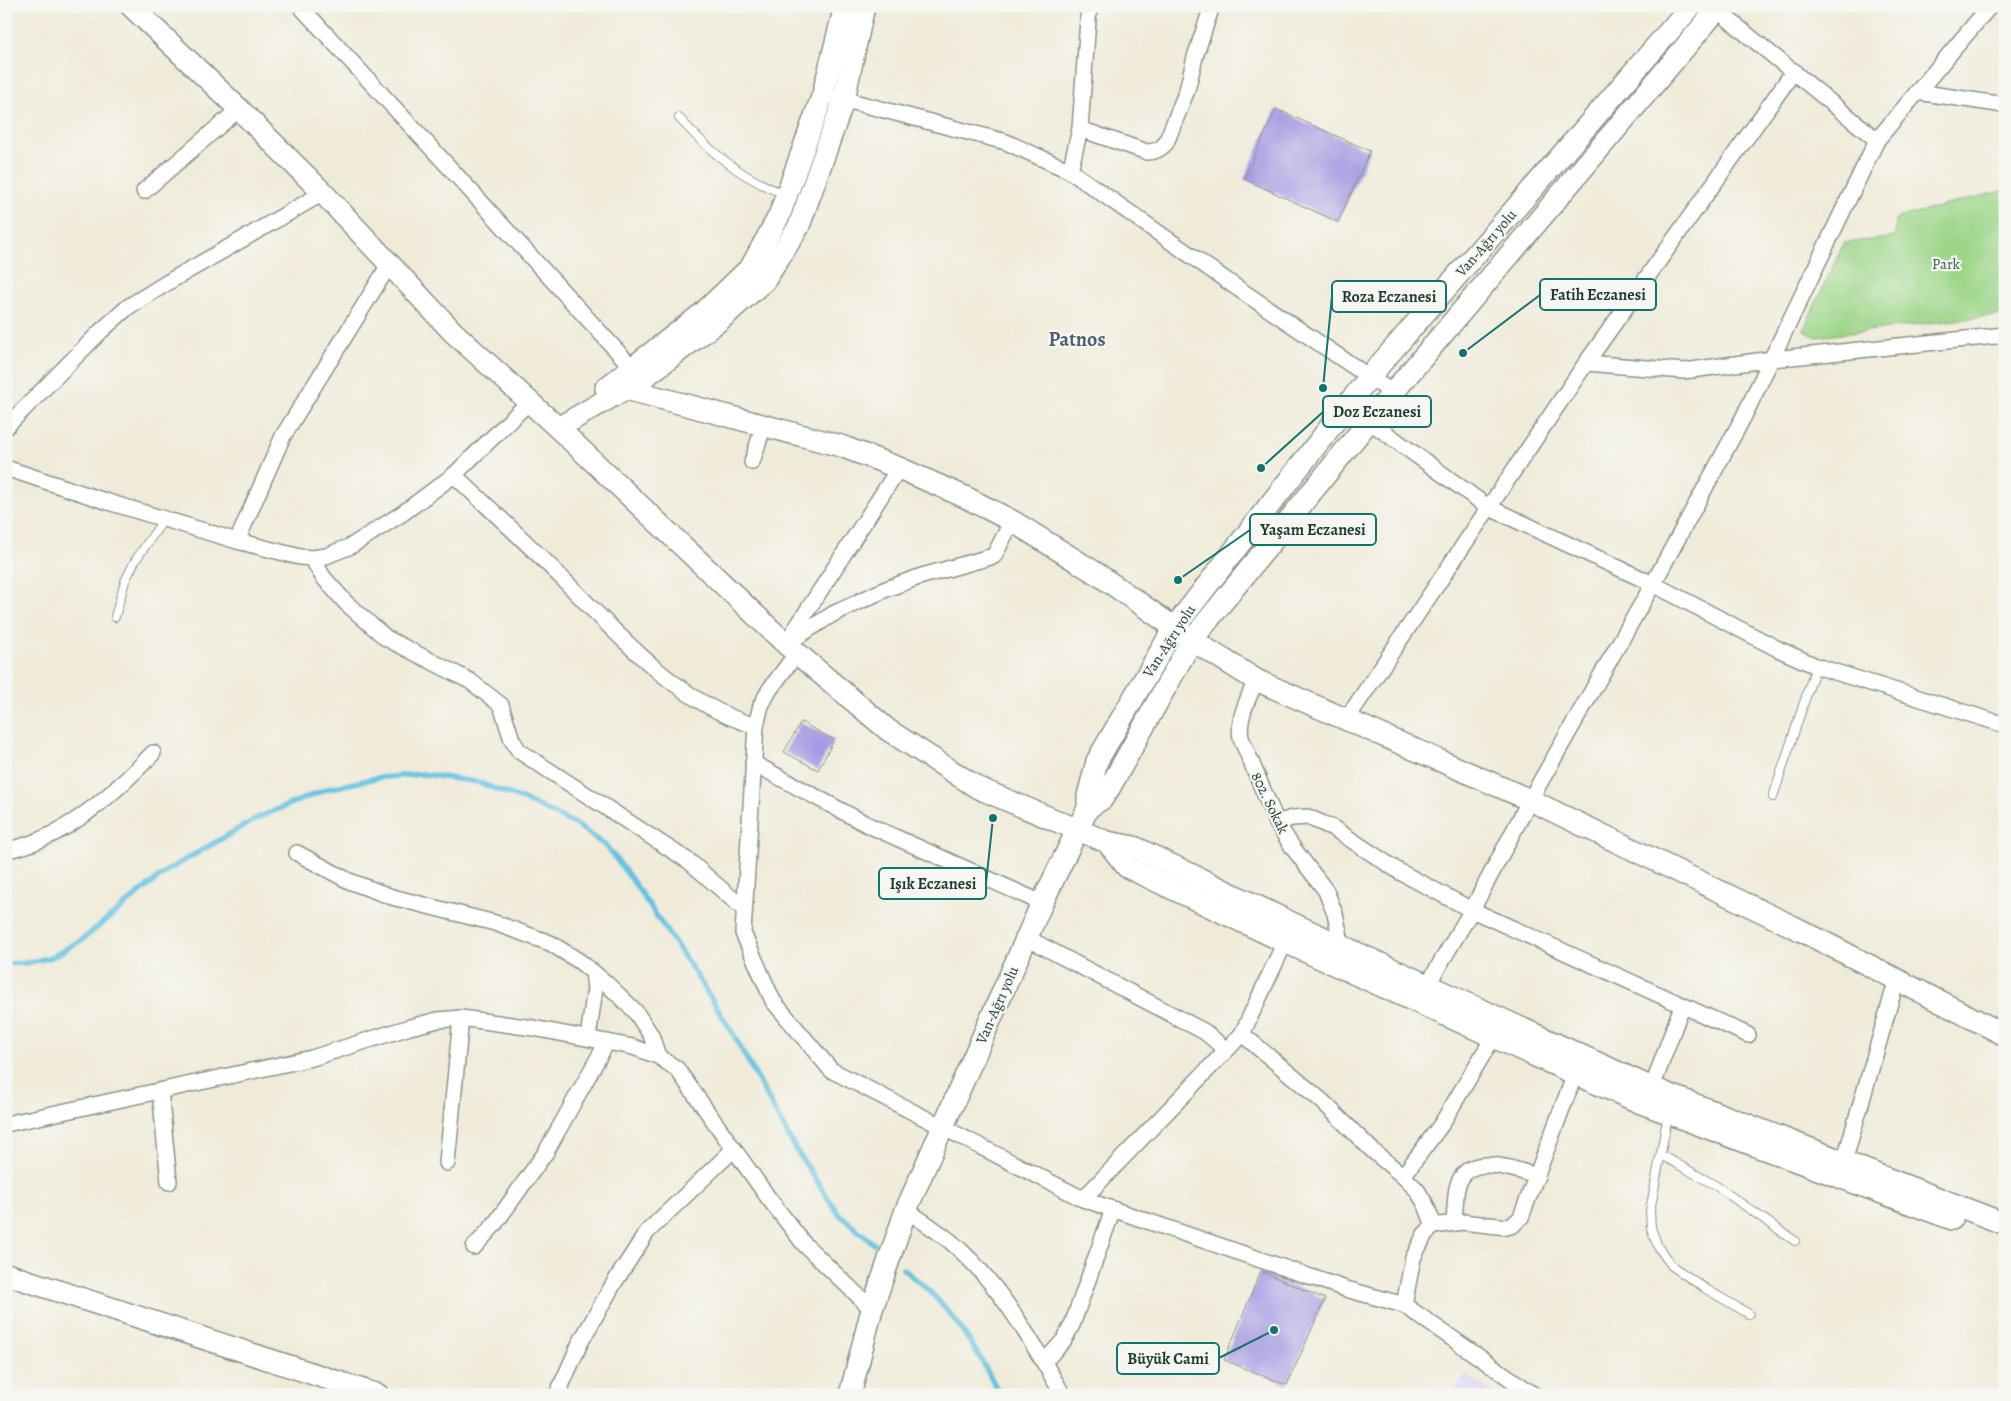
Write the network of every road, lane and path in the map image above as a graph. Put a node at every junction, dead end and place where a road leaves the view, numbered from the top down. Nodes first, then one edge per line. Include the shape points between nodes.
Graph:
1 (131, 6) edge
2 (300, 6) edge
3 (845, 6) edge
4 (864, 6) edge
5 (1089, 6) edge
6 (1212, 6) edge
7 (1691, 6) edge
8 (1990, 6) edge
9 (1715, 8) edge
10 (1794, 71) junction
11 (1917, 92) junction
12 (823, 94) junction
13 (844, 99) junction
14 (2005, 105) edge
15 (239, 109) junction
16 (679, 118) dead end
17 (1080, 129) junction
18 (1877, 140) junction
19 (1070, 170) junction
20 (144, 191) dead end
21 (323, 193) junction
22 (787, 195) junction
23 (389, 265) junction
24 (2005, 335) edge
25 (1772, 359) junction
26 (1586, 363) junction
27 (1370, 376) junction
28 (627, 381) junction
29 (1393, 393) junction
30 (529, 402) junction
31 (1369, 421) junction
32 (764, 425) junction
33 (6, 427) edge
34 (558, 428) junction
35 (752, 462) dead end
36 (6, 468) edge
37 (899, 468) junction
38 (454, 475) junction
39 (1488, 507) junction
40 (164, 519) junction
41 (1012, 521) junction
42 (237, 541) junction
43 (312, 558) junction
44 (1652, 584) junction
45 (116, 617) dead end
46 (1174, 628) junction
47 (1192, 640) junction
48 (792, 648) junction
49 (1816, 666) junction
50 (1256, 680) junction
51 (1346, 720) junction
52 (2005, 725) edge
53 (756, 726) junction
54 (153, 753) dead end
55 (753, 763) junction
56 (1773, 797) dead end
57 (1530, 800) junction
58 (1088, 808) junction
59 (1277, 823) junction
60 (1077, 830) junction
61 (6, 850) edge
62 (297, 853) dead end
63 (1042, 903) junction
64 (744, 909) junction
65 (1472, 910) junction
66 (1292, 934) junction
67 (1027, 938) junction
68 (1342, 946) junction
69 (594, 972) junction
70 (1897, 979) junction
71 (1423, 994) junction
72 (1682, 1006) junction
73 (461, 1018) junction
74 (1242, 1034) junction
75 (1748, 1035) dead end
76 (2005, 1035) edge
77 (1494, 1036) junction
78 (588, 1038) junction
79 (608, 1042) junction
80 (1226, 1050) junction
81 (658, 1056) junction
82 (1576, 1074) junction
83 (1652, 1088) junction
84 (160, 1091) junction
85 (1669, 1113) junction
86 (6, 1124) edge
87 (942, 1126) junction
88 (734, 1149) junction
89 (1661, 1154) junction
90 (1844, 1162) junction
91 (447, 1163) dead end
92 (1403, 1176) junction
93 (1537, 1176) junction
94 (169, 1182) dead end
95 (1083, 1198) junction
96 (1113, 1209) junction
97 (906, 1210) junction
98 (1454, 1223) junction
99 (2005, 1224) edge
100 (1434, 1226) junction
101 (2005, 1238) edge
102 (1796, 1242) dead end
103 (474, 1247) dead end
104 (6, 1274) edge
105 (1404, 1305) junction
106 (872, 1309) junction
107 (1749, 1314) dead end
108 (1044, 1362) junction
109 (378, 1395) edge
110 (557, 1395) edge
111 (850, 1395) edge
112 (1063, 1395) edge
113 (1534, 1395) edge

1 - 15 main road
2 - 28 street
3 - 12 main road
4 - 13 main road
5 - 17 street
6 - 17 street via 1187,90 1162,148 1147,152
7 - 27 main road, Van-Ağrı yolu
8 - 11 street
9 - 10 street
9 - 29 main road
10 - 18 street
10 - 26 street
11 - 14 street
11 - 18 street
12 - 13 street
12 - 22 main road
13 - 19 street via 1006,142
13 - 28 main road via 799,226 765,280 720,320
15 - 20 street
15 - 21 main road
16 - 22 lane via 699,140 744,173 766,188
17 - 19 street
18 - 25 street
19 - 27 street via 1233,285
21 - 23 main road
21 - 33 street via 128,307 101,330
22 - 28 main road via 751,267
23 - 30 main road via 452,332
23 - 42 street via 283,436
24 - 25 street
25 - 26 street via 1684,371
25 - 44 street
26 - 39 street
27 - 29 street
27 - 46 main road, Van-Ağrı yolu
28 - 32 main road
28 - 34 main road
29 - 31 main road
30 - 34 main road
30 - 38 street
31 - 39 street
31 - 47 main road
32 - 35 street
32 - 37 main road via 841,446
34 - 48 main road
36 - 40 street
37 - 41 main road via 965,496
37 - 48 street
38 - 43 street via 351,546
38 - 53 street via 632,647 668,677 721,714
39 - 44 street
39 - 51 street
40 - 42 street
40 - 45 lane via 135,560 125,581
41 - 46 main road via 1099,574
41 - 48 street via 994,556 886,589 832,614
42 - 43 street
43 - 64 street via 323,577 346,603 381,634 491,695 501,705 512,740 519,751 690,862
44 - 49 street
44 - 57 street
46 - 47 main road
46 - 58 main road, Van-Ağrı yolu via 1097,761 1090,782
47 - 50 main road
47 - 58 main road via 1110,787 1102,799
48 - 53 street via 761,705
48 - 60 main road via 888,730 978,788
49 - 52 street
49 - 56 lane
50 - 51 main road
50 - 59 street, 802. Sokak via 1240,731
51 - 57 main road
53 - 55 street
54 - 61 street via 131,776 81,816 26,846
55 - 63 street via 866,824
55 - 64 street
57 - 65 street
57 - 70 main road
58 - 60 main road, Van-Ağrı yolu
59 - 65 street via 1308,817 1333,828 1400,872
59 - 68 street, 802. Sokak via 1326,891
60 - 63 main road, Van-Ağrı yolu
60 - 66 main road via 1107,842 1127,867
62 - 69 street via 349,881 392,897 494,923 550,943
63 - 67 main road, Van-Ağrı yolu
64 - 87 street via 743,933 773,1001 831,1070
65 - 71 street
65 - 72 street
66 - 68 main road
66 - 71 main road
66 - 74 street
67 - 80 street via 1205,1032
67 - 87 main road, Van-Ağrı yolu
68 - 71 main road
69 - 78 street
69 - 81 street via 635,1011 651,1035
70 - 76 main road
70 - 90 street
71 - 77 main road
71 - 83 main road
72 - 75 street
72 - 83 street
73 - 78 street
73 - 84 street via 410,1027 312,1058
73 - 91 street
74 - 80 street
74 - 92 street via 1322,1100
77 - 82 main road
77 - 92 street via 1441,1125
78 - 79 street
79 - 81 street
79 - 103 street via 546,1152 494,1226
80 - 95 street
81 - 88 street via 677,1069
82 - 85 main road
82 - 93 street
83 - 90 main road
84 - 86 street
84 - 94 street
85 - 89 lane
85 - 101 main road
87 - 95 street
87 - 97 main road, Van-Ağrı yolu
88 - 106 street via 804,1244
88 - 110 street via 647,1232 580,1342
89 - 102 lane via 1715,1185
89 - 107 lane via 1650,1210 1651,1228 1658,1247 1672,1266
90 - 99 main road
92 - 100 street via 1417,1190
93 - 98 street via 1524,1211 1513,1225
93 - 98 street via 1493,1164 1470,1169 1458,1186
95 - 96 street
96 - 105 street via 1346,1290
96 - 108 street via 1072,1325 1064,1340
97 - 106 main road, Van-Ağrı yolu
97 - 108 street via 950,1241 983,1274 1012,1310
98 - 100 street
100 - 105 street via 1425,1234 1413,1258
104 - 109 main road
105 - 113 street
106 - 111 main road, Van-Ağrı yolu
108 - 112 street

